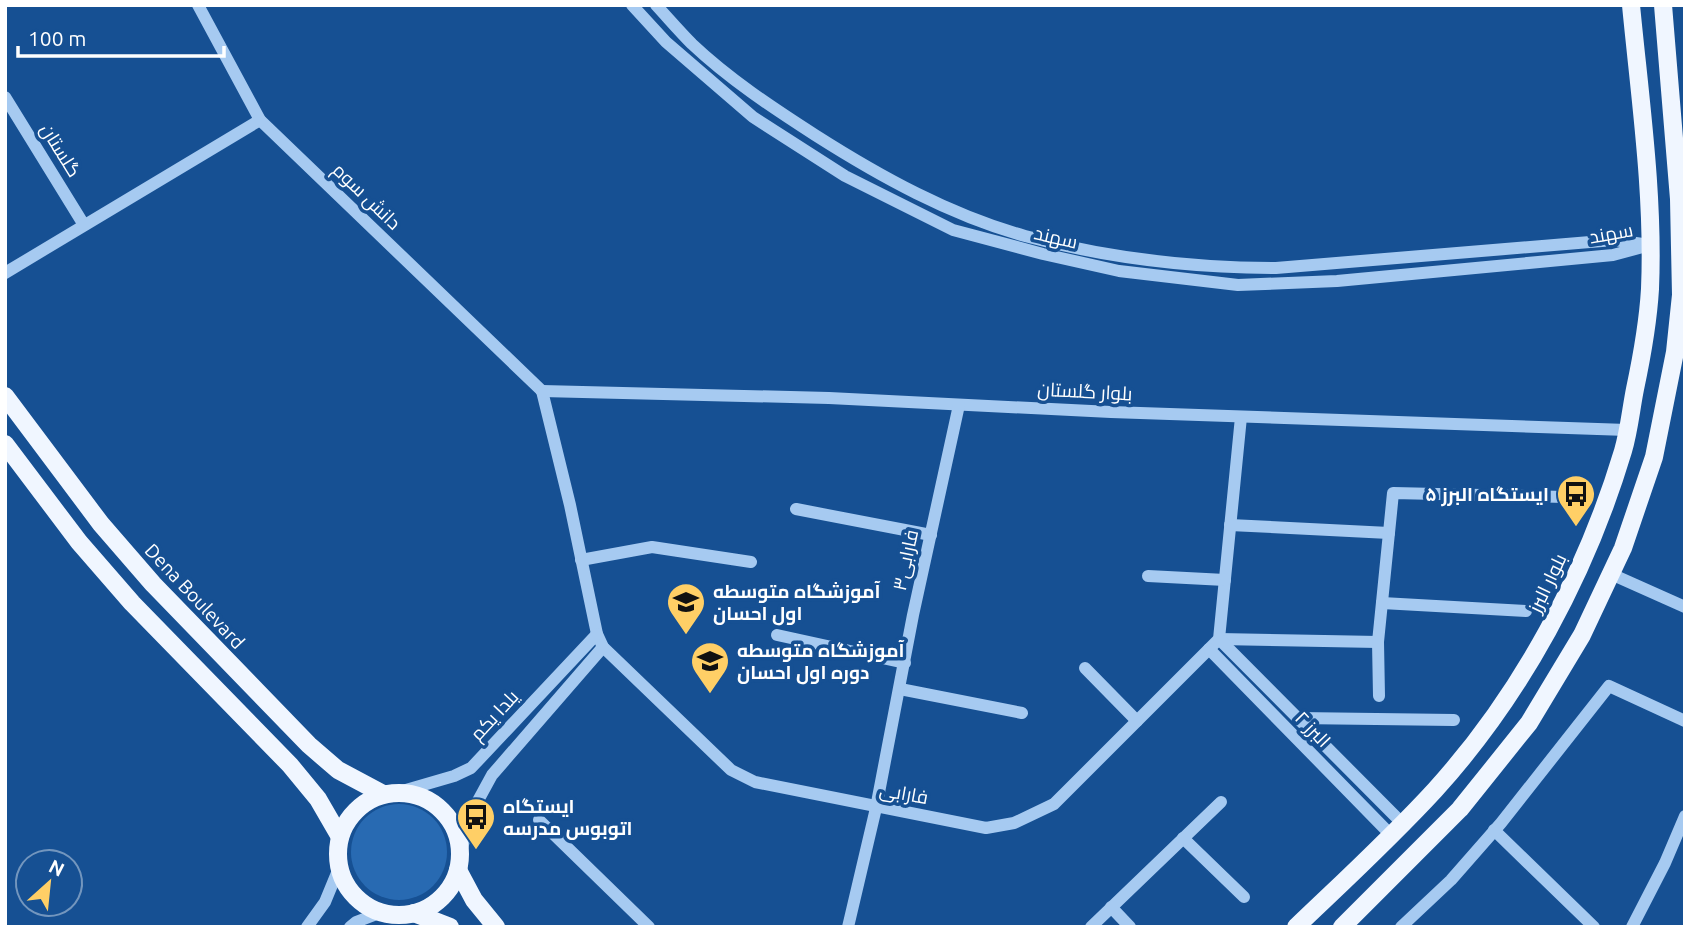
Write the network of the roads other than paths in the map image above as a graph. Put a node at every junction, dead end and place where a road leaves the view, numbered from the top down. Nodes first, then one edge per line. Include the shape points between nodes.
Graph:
1 (198, 5) edge
2 (632, 5) edge
3 (656, 5) edge
4 (1631, 5) edge
5 (1663, 5) edge
6 (5, 97) edge
7 (260, 120) junction
8 (84, 225) junction
9 (1650, 245) junction
10 (1680, 246) junction
11 (5, 273) edge
12 (542, 391) junction
13 (5, 396) edge
14 (959, 405) junction
15 (1241, 417) junction
16 (1627, 430) junction
17 (5, 444) edge
18 (1565, 497) dead end
19 (796, 509) dead end
20 (1230, 525) junction
21 (1389, 533) junction
22 (931, 535) junction
23 (581, 559) junction
24 (751, 562) dead end
25 (1611, 574) junction
26 (1148, 576) dead end
27 (1225, 580) junction
28 (1382, 603) junction
29 (1685, 607) edge
30 (1526, 611) dead end
31 (597, 634) junction
32 (777, 635) dead end
33 (1219, 639) junction
34 (1378, 642) junction
35 (603, 647) junction
36 (1209, 649) junction
37 (905, 663) junction
38 (1085, 668) dead end
39 (900, 689) junction
40 (1380, 696) dead end
41 (1022, 713) dead end
42 (1298, 718) junction
43 (1454, 720) dead end
44 (1137, 721) junction
45 (1685, 721) edge
46 (391, 793) junction
47 (1221, 802) dead end
48 (876, 808) junction
49 (1685, 816) edge
50 (539, 820) dead end
51 (1396, 829) junction
52 (1494, 830) junction
53 (340, 837) junction
54 (1184, 838) junction
55 (459, 862) junction
56 (339, 869) junction
57 (1244, 897) dead end
58 (1111, 907) junction
59 (382, 912) junction
60 (414, 913) junction
61 (307, 927) edge
62 (350, 927) edge
63 (450, 927) edge
64 (496, 927) edge
65 (649, 927) edge
66 (848, 927) edge
67 (1091, 927) edge
68 (1130, 927) edge
69 (1296, 927) edge
70 (1342, 927) edge
71 (1401, 927) edge
72 (1594, 927) edge
73 (1633, 927) edge

1 - 7 street, دانش سوم
2 - 9 street, سهند via 666,42 754,117 845,176 953,230 1043,254 1119,271 1238,285 1337,281 1613,255
3 - 9 street, سهند via 694,45 767,105 876,173 1023,235 1114,256 1231,268 1614,240
4 - 9 main road, بلوار البرز
5 - 10 main road
6 - 8 street, گلستان
7 - 8 street
7 - 12 street, دانش سوم
8 - 11 street
9 - 10 main road
9 - 16 main road, بلوار البرز via 1650,292
10 - 25 main road via 1675,352 1654,457
12 - 14 street, بلوار گلستان
12 - 23 street, فارابی
13 - 46 main road, Dena Boulevard via 101,524 153,584 309,745 338,770
14 - 15 street, بلوار گلستان
14 - 22 street, فارابی۳
15 - 16 street, بلوار گلستان
15 - 20 street
16 - 51 main road, بلوار البرز via 1593,536 1553,620 1502,705 1436,788
17 - 53 main road via 132,603 290,765 318,799
18 - 21 street via 1393,493
19 - 22 street
20 - 21 street
20 - 27 street
21 - 28 street
22 - 37 street, فارابی۳
23 - 24 street via 652,547
23 - 31 street, فارابی
25 - 29 street
25 - 70 main road via 1582,635 1529,723 1460,809
26 - 27 street
27 - 33 street
28 - 30 street
28 - 34 street
31 - 35 street, فارابی
31 - 46 street, یلدا یکم via 471,768
32 - 37 street
33 - 34 street
33 - 36 street, فارابی
33 - 42 street, البرز ۲
34 - 40 street
35 - 48 street, فارابی via 731,769 755,782
35 - 55 street, یلدا یکم via 492,775 474,808
36 - 44 street, فارابی
36 - 51 street, البرز ۲
37 - 39 street, فارابی۳
38 - 44 street
39 - 41 street
39 - 48 street, فارابی۳
42 - 43 street
42 - 51 street, البرز ۲
44 - 48 street, فارابی via 1054,804 1014,823 986,828
45 - 52 street via 1609,686
46 - 53 main road via 368,800 356,810
46 - 55 main road via 418,796 435,804 457,835
47 - 54 street
48 - 66 street, فارابی۳
49 - 73 street
50 - 65 street
51 - 69 main road, بلوار البرز
52 - 71 street via 1451,880
52 - 72 street
53 - 56 main road
54 - 57 street
54 - 58 street
55 - 60 main road via 442,897
55 - 64 main road via 474,900
56 - 59 main road via 355,896
56 - 61 street via 325,902
58 - 67 street
58 - 68 street
59 - 60 main road
59 - 62 street
60 - 63 main road

